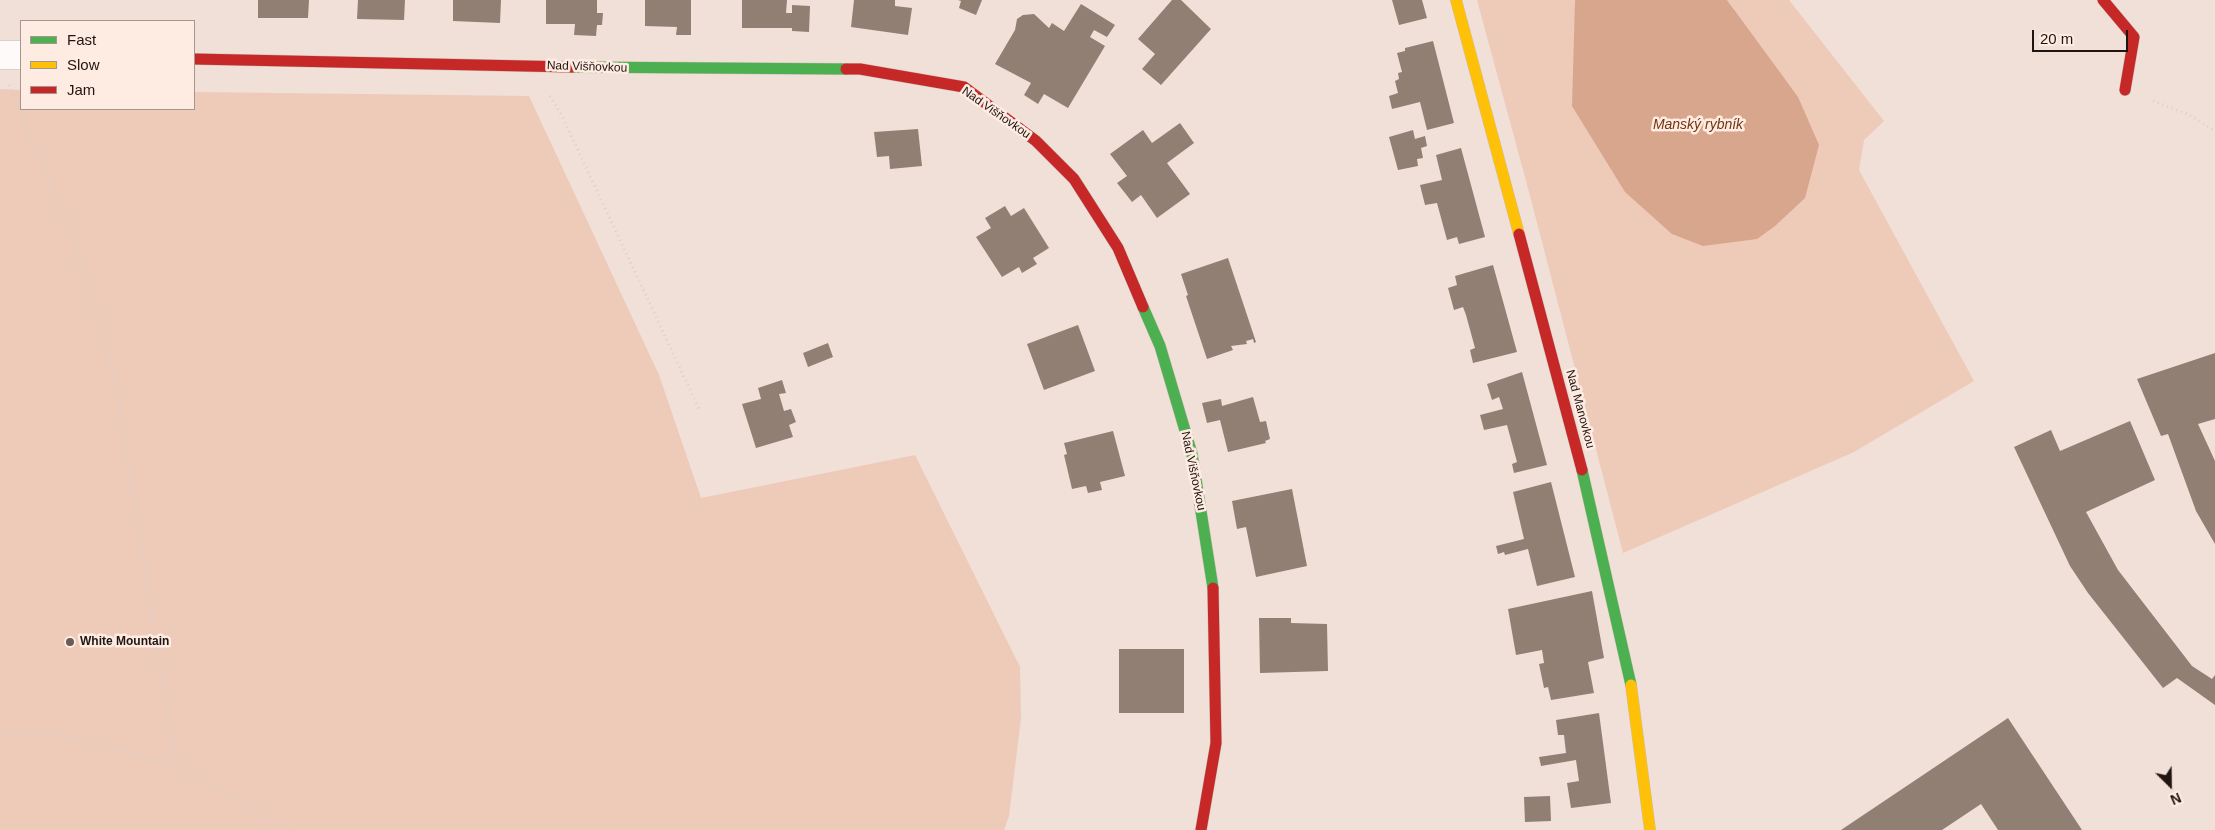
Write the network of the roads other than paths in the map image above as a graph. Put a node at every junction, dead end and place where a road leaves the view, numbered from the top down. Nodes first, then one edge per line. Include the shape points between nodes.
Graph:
1 (1456, 0) edge
2 (2103, 0) edge
3 (0, 55) edge
4 (20, 55) edge
5 (195, 58) edge
6 (2125, 90) road end
7 (1201, 830) edge
8 (1650, 830) edge

1 - 8 street, Nad Manovkou via 1590,498 1630,679
2 - 6 street via 2134,37
3 - 4 street
5 - 7 street, Nad Višňovkou via 610,69 860,69 964,87 1036,141 1074,179 1118,248 1160,346 1192,454 1215,597 1216,743

